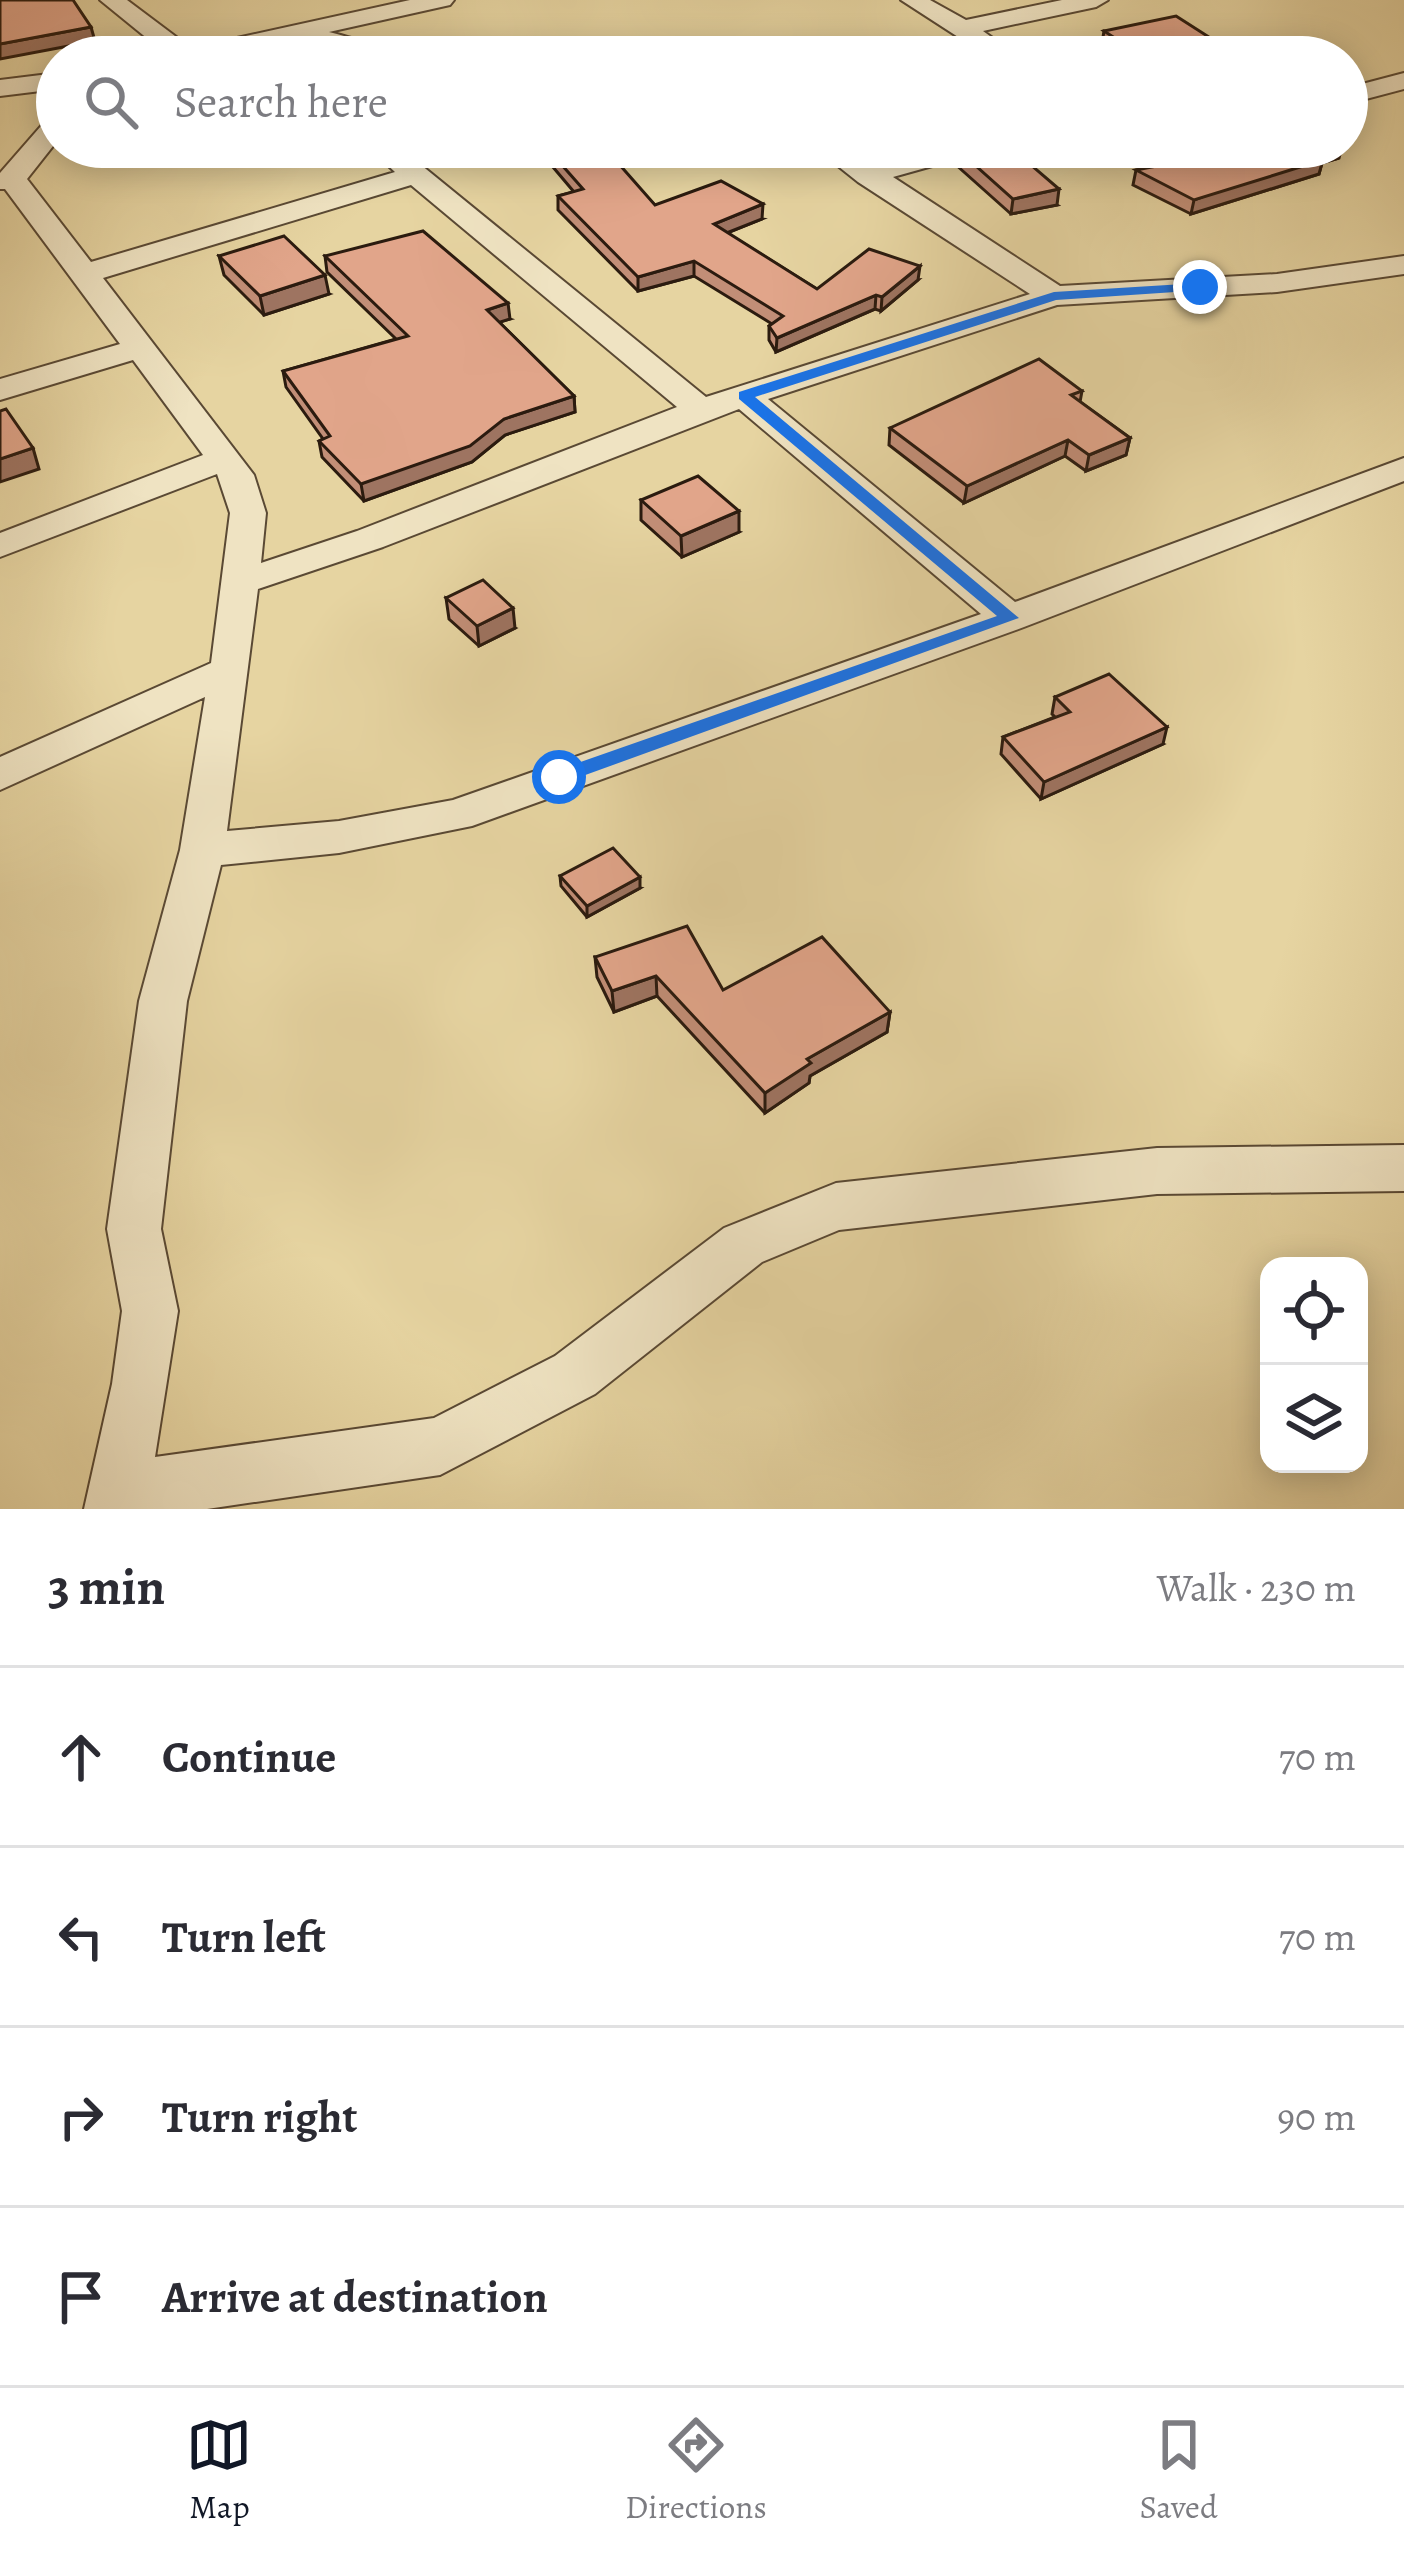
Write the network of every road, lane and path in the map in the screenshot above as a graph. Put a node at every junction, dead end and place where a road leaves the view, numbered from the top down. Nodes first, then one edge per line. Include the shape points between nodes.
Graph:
1 (112, 0) edge
2 (442, 0) edge
3 (913, 0) edge
4 (1096, 0) edge
5 (962, 28) junction
6 (298, 32) junction
7 (158, 36) edge
8 (290, 36) edge
9 (315, 36) edge
10 (974, 36) edge
11 (1404, 81) edge
12 (36, 84) edge
13 (0, 88) edge
14 (1368, 90) edge
15 (36, 147) edge
16 (408, 168) edge
17 (857, 168) edge
18 (896, 168) edge
19 (416, 175) junction
20 (868, 176) junction
21 (6, 180) edge
22 (1404, 265) edge
23 (84, 274) junction
24 (1054, 296) junction
25 (140, 348) junction
26 (0, 390) edge
27 (744, 396) junction
28 (701, 410) junction
29 (225, 459) junction
30 (1397, 480) edge
31 (0, 547) edge
32 (242, 582) junction
33 (1010, 618) junction
34 (230, 670) junction
35 (0, 776) edge
36 (202, 850) junction
37 (1404, 1168) edge
38 (116, 1501) edge

1 - 7 street
2 - 6 street
3 - 5 street
4 - 5 street
5 - 10 street
6 - 8 street
6 - 9 street
11 - 14 street
12 - 13 street
15 - 21 street
16 - 19 street
17 - 20 street
18 - 20 street
19 - 23 street
19 - 28 street
20 - 24 street
21 - 23 street
22 - 24 street via 1277,283
23 - 25 street
24 - 27 street
25 - 26 street
25 - 29 street
27 - 28 street
27 - 33 street
28 - 32 street
29 - 31 street
29 - 32 street via 245,493
30 - 33 street
32 - 34 street
33 - 36 street via 458,815
34 - 35 street
34 - 36 street
36 - 38 street via 164,1001 148,1119 134,1229 150,1311
37 - 38 street via 1156,1171 836,1208 743,1245 574,1375 440,1446

